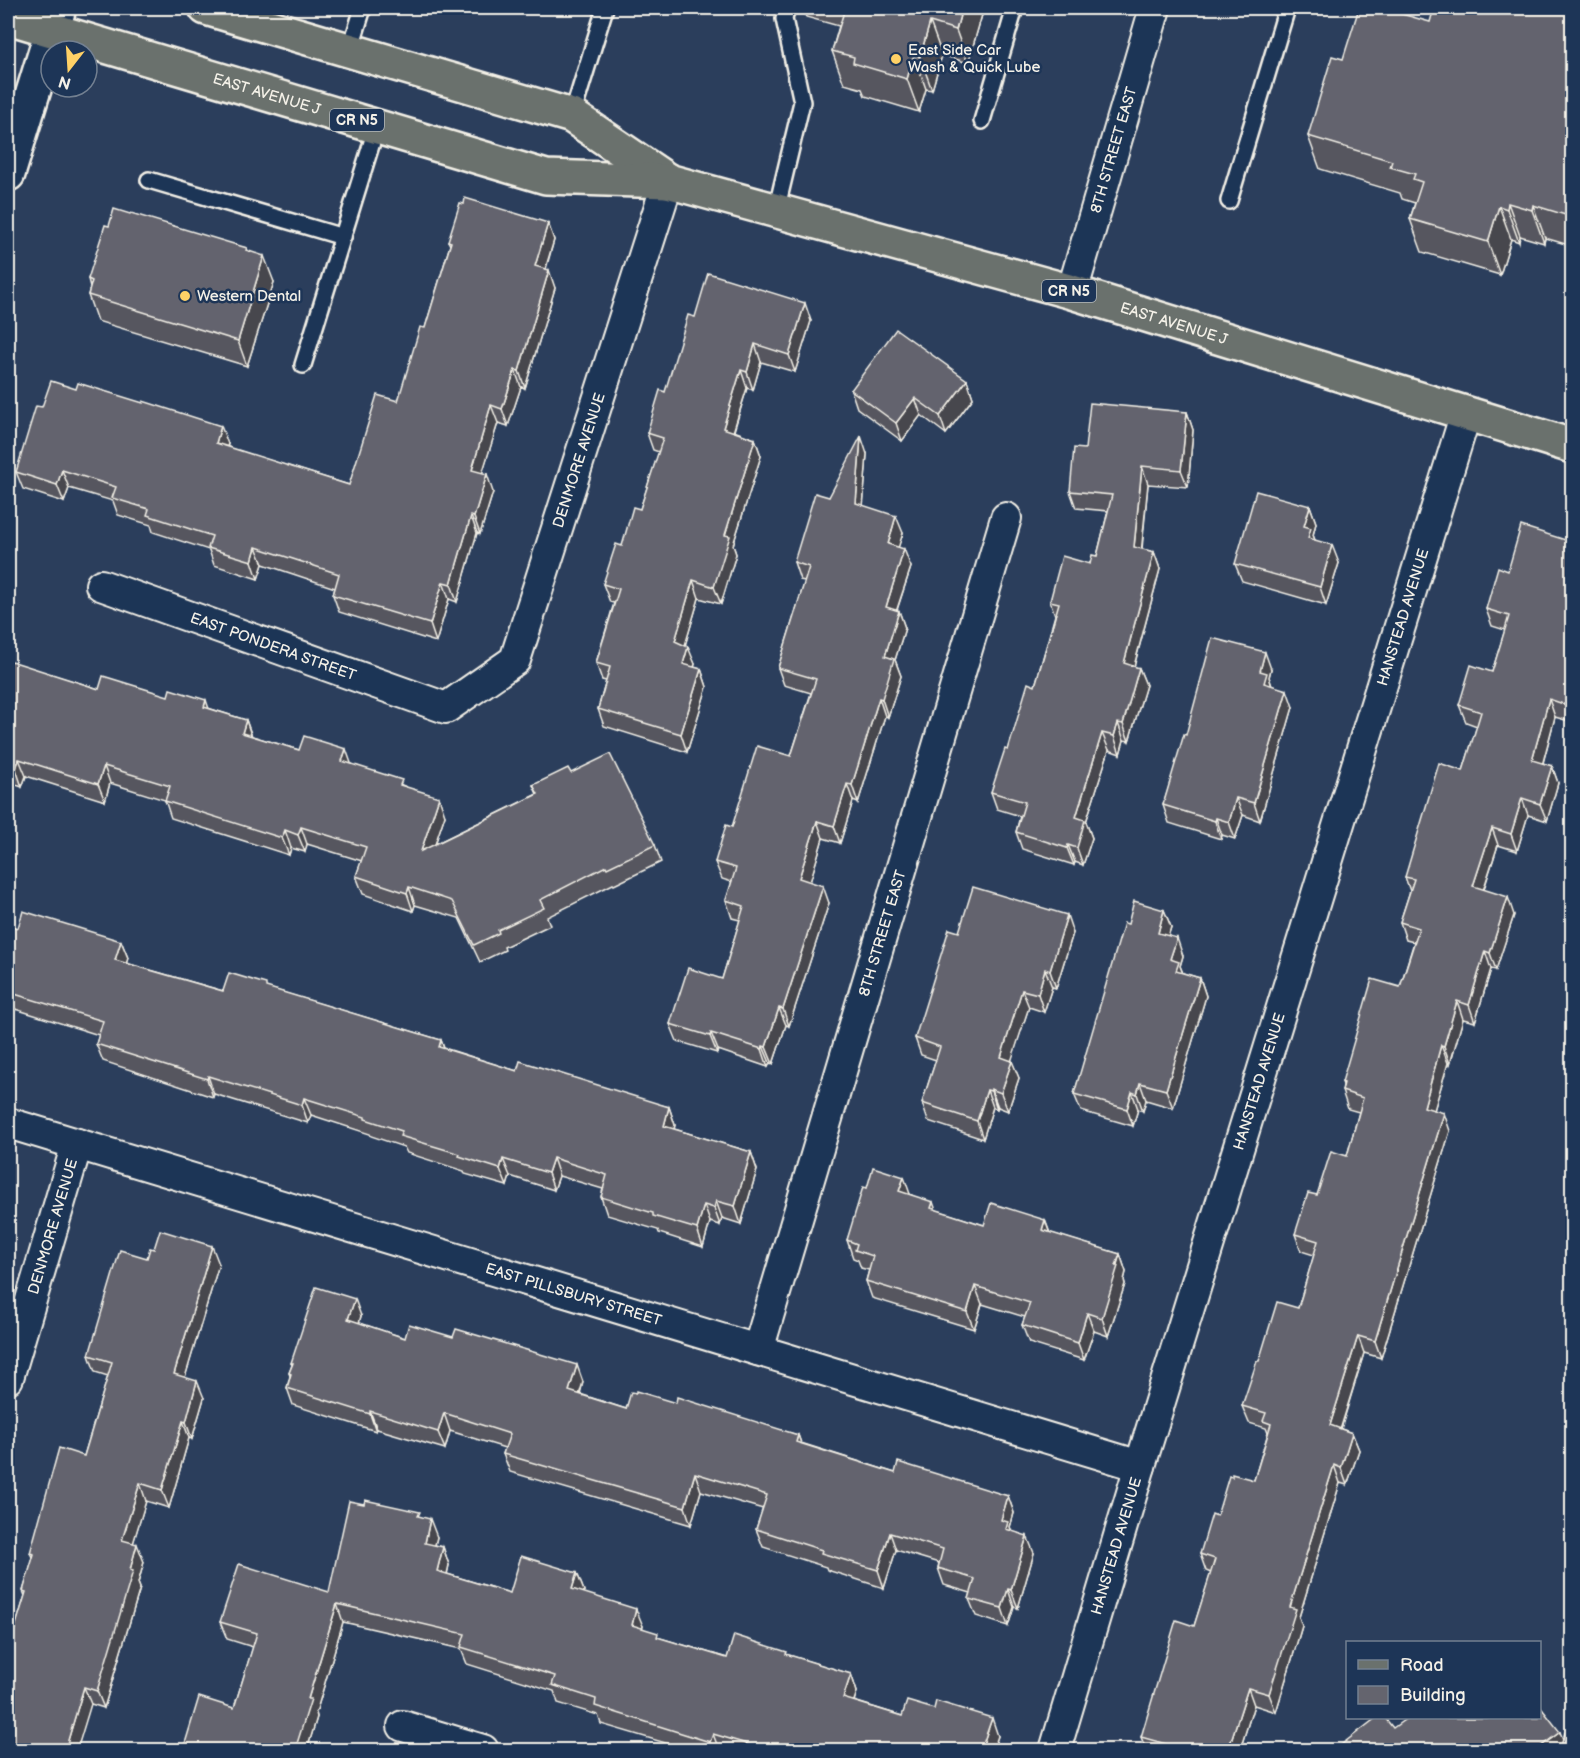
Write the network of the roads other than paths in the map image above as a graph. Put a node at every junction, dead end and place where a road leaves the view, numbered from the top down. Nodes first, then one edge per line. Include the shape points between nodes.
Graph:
1 (207, 8) edge
2 (363, 8) edge
3 (605, 8) edge
4 (787, 8) edge
5 (1015, 8) edge
6 (1155, 8) edge
7 (1287, 8) edge
8 (8, 17) edge
9 (55, 19) edge
10 (350, 50) junction
11 (572, 116) junction
12 (982, 121) dead end
13 (376, 126) junction
14 (8, 174) edge
15 (149, 180) dead end
16 (668, 181) junction
17 (1229, 201) dead end
18 (776, 211) junction
19 (342, 237) junction
20 (1072, 292) junction
21 (303, 365) dead end
22 (1466, 413) junction
23 (1572, 446) edge
24 (1006, 518) dead end
25 (101, 585) dead end
26 (446, 708) joint
27 (8, 1123) edge
28 (77, 1144) junction
29 (758, 1350) junction
30 (8, 1378) edge
31 (1140, 1466) junction
32 (403, 1726) dead end
33 (483, 1750) edge
34 (1055, 1750) edge

1 - 10 main road, EAST AVENUE J / CR N5
2 - 10 lane
3 - 11 lane
4 - 18 lane via 783,19 802,102
5 - 12 lane
6 - 20 street, 8TH STREET EAST
7 - 17 lane
8 - 9 main road, EAST AVENUE J / CR N5
9 - 13 main road, EAST AVENUE J / CR N5
9 - 14 main road
10 - 11 main road, EAST AVENUE J / CR N5
11 - 16 main road, EAST AVENUE J / CR N5
13 - 16 main road, EAST AVENUE J / CR N5 via 546,177
13 - 19 lane
15 - 19 lane
16 - 18 main road, EAST AVENUE J / CR N5
16 - 26 street, DENMORE AVENUE via 515,660
18 - 20 main road, EAST AVENUE J / CR N5
19 - 21 lane
20 - 22 main road, EAST AVENUE J / CR N5
22 - 23 main road, EAST AVENUE J / CR N5
22 - 31 street, HANSTEAD AVENUE
24 - 29 street, 8TH STREET EAST
25 - 26 street, EAST PONDERA STREET
27 - 28 street, EAST PILLSBURY STREET
28 - 29 street, EAST PILLSBURY STREET
28 - 30 street, DENMORE AVENUE
29 - 31 street, EAST PILLSBURY STREET
31 - 34 street, HANSTEAD AVENUE
32 - 33 street

